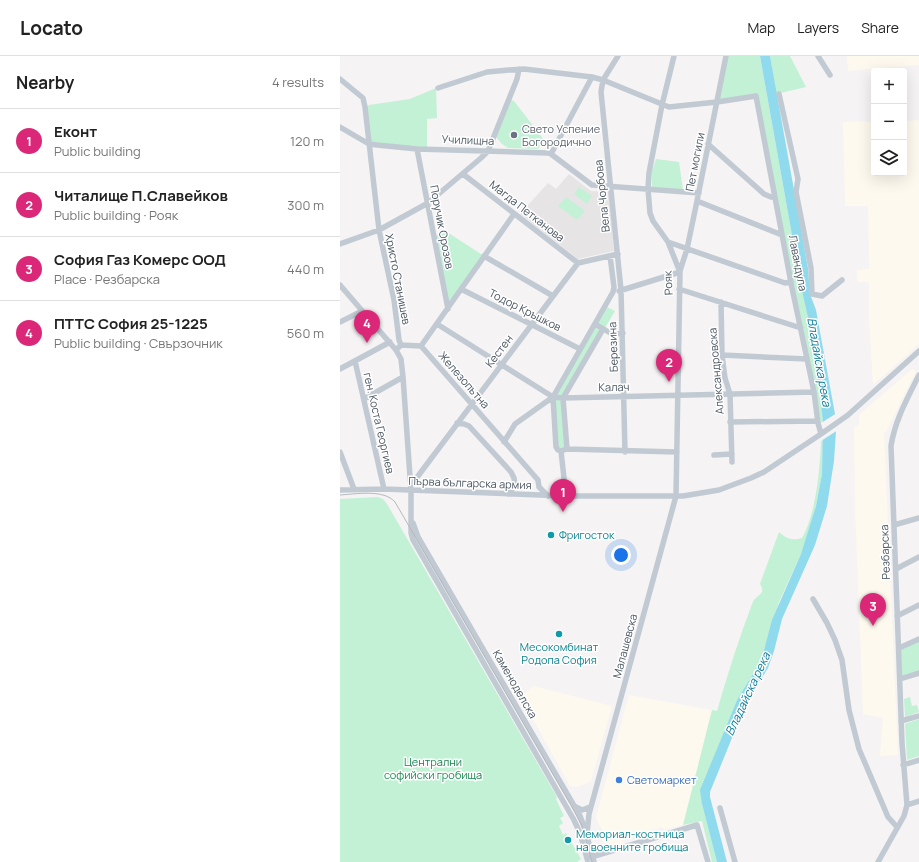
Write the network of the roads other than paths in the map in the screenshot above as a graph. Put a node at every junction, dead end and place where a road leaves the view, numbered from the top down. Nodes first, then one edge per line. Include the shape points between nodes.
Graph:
1 (618, 56) edge
2 (674, 56) edge
3 (726, 56) edge
4 (818, 56) edge
5 (519, 69) junction
6 (830, 75) dead end
7 (592, 77) junction
8 (340, 79) edge
9 (603, 80) junction
10 (438, 88) dead end
11 (779, 94) dead end
12 (716, 102) junction
13 (662, 105) junction
14 (340, 128) edge
15 (369, 144) junction
16 (708, 144) junction
17 (417, 148) junction
18 (488, 151) junction
19 (551, 154) junction
20 (463, 174) junction
21 (611, 187) junction
22 (648, 189) junction
23 (698, 193) junction
24 (775, 197) junction
25 (697, 201) junction
26 (428, 203) junction
27 (514, 214) junction
28 (378, 230) junction
29 (782, 235) junction
30 (668, 242) junction
31 (340, 244) edge
32 (687, 249) junction
33 (618, 254) junction
34 (484, 256) junction
35 (610, 256) junction
36 (578, 263) junction
37 (680, 272) junction
38 (842, 280) dead end
39 (791, 282) junction
40 (340, 286) edge
41 (461, 289) junction
42 (679, 289) junction
43 (621, 290) junction
44 (613, 292) junction
45 (553, 296) junction
46 (721, 302) junction
47 (448, 309) junction
48 (362, 311) junction
49 (340, 322) edge
50 (437, 324) junction
51 (532, 324) junction
52 (595, 324) junction
53 (801, 328) junction
54 (603, 329) junction
55 (622, 333) junction
56 (390, 342) junction
57 (401, 345) junction
58 (421, 346) junction
59 (580, 349) junction
60 (396, 350) junction
61 (918, 355) edge
62 (722, 356) junction
63 (807, 359) junction
64 (355, 361) junction
65 (502, 365) junction
66 (569, 368) junction
67 (340, 369) edge
68 (577, 373) junction
69 (919, 375) edge
70 (403, 377) junction
71 (814, 392) junction
72 (730, 394) junction
73 (678, 396) junction
74 (553, 397) junction
75 (624, 397) junction
76 (563, 398) junction
77 (364, 399) junction
78 (472, 405) junction
79 (817, 421) junction
80 (730, 422) junction
81 (458, 423) junction
82 (821, 434) junction
83 (504, 442) junction
84 (564, 450) junction
85 (340, 452) edge
86 (625, 452) junction
87 (677, 452) junction
88 (732, 454) junction
89 (714, 455) dead end
90 (732, 462) dead end
91 (410, 480) junction
92 (539, 487) junction
93 (354, 489) junction
94 (384, 489) junction
95 (340, 490) edge
96 (411, 491) junction
97 (508, 494) junction
98 (533, 496) junction
99 (548, 496) junction
100 (566, 496) junction
101 (676, 496) junction
102 (919, 518) edge
103 (412, 519) junction
104 (894, 525) junction
105 (919, 557) edge
106 (896, 569) junction
107 (813, 599) dead end
108 (919, 605) edge
109 (898, 616) junction
110 (919, 639) edge
111 (899, 648) junction
112 (919, 673) edge
113 (900, 679) junction
114 (919, 716) edge
115 (901, 721) junction
116 (919, 760) edge
117 (903, 765) junction
118 (593, 801) junction
119 (919, 801) edge
120 (907, 805) junction
121 (574, 806) junction
122 (590, 807) junction
123 (720, 808) dead end
124 (589, 814) junction
125 (578, 820) junction
126 (897, 827) junction
127 (586, 834) junction
128 (590, 860) edge
129 (708, 862) edge
130 (735, 862) edge
131 (878, 862) edge

1 - 9 street, Вела Чорбова
2 - 13 street, Рояк
3 - 12 street, Пет могили
4 - 6 street
5 - 7 street
5 - 10 street via 487,72
5 - 18 street
7 - 9 street
7 - 19 street
8 - 15 street, Христо Станишев via 363,98
9 - 13 street
9 - 21 street, Вела Чорбова via 601,92
11 - 38 street, Лавандула via 798,179 796,192 811,268 812,294 822,296
12 - 13 street via 669,107
12 - 16 street, Пет могили
12 - 24 street, Лавандула via 756,96
13 - 22 street, Рояк
14 - 15 street
15 - 17 street, Училищна
15 - 28 street, Христо Станишев
16 - 23 street, Пет могили
16 - 24 street via 764,194
17 - 18 street, Училищна
17 - 26 street, Поручик Орозов
18 - 19 street, Училищна
18 - 20 street
19 - 21 street via 592,185
20 - 26 street
20 - 27 street, Магда Петканова
21 - 22 street
21 - 33 street, Вела Чорбова
22 - 23 street
22 - 30 street, Рояк via 653,221
23 - 25 street, Пет могили
24 - 29 street, Лавандула
25 - 29 street
25 - 32 street, Пет могили
26 - 28 street
26 - 47 street, Поручик Орозов
27 - 34 street
27 - 36 street, Магда Петканова
28 - 31 street
28 - 57 street, Христо Станишев
29 - 39 street, Лавандула
30 - 32 street
30 - 37 street, Рояк
32 - 37 street, Пет могили
32 - 39 street via 785,283
33 - 35 street
33 - 43 street, Вела Чорбова
34 - 41 street
34 - 45 street
35 - 36 street
35 - 44 street
36 - 45 street, Кестен
37 - 42 street, Рояк
37 - 43 street
39 - 53 street, Лавандула
40 - 48 street
41 - 47 street
41 - 51 street, Тодор Кръшков
42 - 46 street
42 - 73 street, Рояк
43 - 44 street
43 - 55 street, Березина
44 - 52 street
45 - 51 street, Кестен
46 - 53 street
46 - 62 street, Александровска
47 - 50 street
48 - 49 street
48 - 56 street
50 - 58 street
50 - 65 street, Калач
51 - 59 street, Тодор Кръшков
51 - 65 street, Кестен
52 - 54 street
52 - 59 street
53 - 63 street, Лавандула
54 - 55 street via 612,334
54 - 68 street
55 - 75 street, Березина
56 - 60 street
56 - 64 street
57 - 58 street
57 - 60 street
58 - 78 street, Железопътна
59 - 66 street
60 - 70 street via 401,359
61 - 82 street, Първа българска армия via 848,415
62 - 63 street
62 - 72 street, Александровска
63 - 71 street, Лавандула
64 - 67 street
64 - 77 street, ген. Коста Георгиев
65 - 74 street, Калач
65 - 78 street, Кестен
66 - 68 street
66 - 74 street
68 - 76 street
69 - 104 street, Резбарска via 893,434
70 - 77 street
70 - 91 street
71 - 72 street, Калач
71 - 79 street, Лавандула
72 - 73 street, Калач
72 - 80 street, Александровска
73 - 75 street, Калач
73 - 87 street, Рояк
74 - 76 street, Калач
74 - 83 street via 515,424
74 - 84 street via 556,447 558,450
75 - 76 street, Калач
75 - 86 street, Березина
76 - 84 street
77 - 94 street, ген. Коста Георгиев
78 - 81 street, Кестен
78 - 83 street, Железопътна
79 - 80 street
79 - 82 street, Лавандула
80 - 88 street, Александровска
81 - 91 street, Кестен via 415,480
81 - 97 street via 469,426 511,472 515,485
82 - 101 street, Първа българска армия via 751,478 719,490
83 - 92 street, Железопътна via 538,480
84 - 86 street
84 - 100 street
85 - 93 street
86 - 87 street
87 - 101 street, Рояк
88 - 89 street
88 - 90 street, Александровска
91 - 96 street
92 - 98 street
92 - 99 street, Железопътна
93 - 94 street, Първа българска армия
93 - 95 street, Първа българска армия
94 - 96 street, Първа българска армия
96 - 97 street, Първа българска армия
96 - 103 street, Каменоделска
97 - 98 street, Първа българска армия
98 - 99 street, Първа българска армия
99 - 100 street, Първа българска армия
100 - 101 street, Първа българска армия
101 - 118 street, Малашевска
102 - 104 street
103 - 121 street, Каменоделска via 418,537
103 - 125 street, Каменоделска via 413,540
104 - 106 street, Резбарска
105 - 106 street
106 - 109 street, Резбарска
107 - 126 street via 836,640 859,749 888,817
108 - 109 street
109 - 111 street, Резбарска
110 - 111 street
111 - 113 street, Резбарска
112 - 113 street
113 - 115 street, Резбарска
114 - 115 street
115 - 117 street, Резбарска
116 - 117 street
117 - 120 street, Резбарска
118 - 122 street, Малашевска
118 - 124 street, Малашевска
119 - 120 street
120 - 126 street
121 - 122 street via 582,810
121 - 125 street, Каменоделска
122 - 125 street, Малашевска
123 - 130 street
124 - 125 street
124 - 127 street, Малашевска
125 - 127 street, Каменоделска
125 - 128 street, Каменоделска
126 - 131 street
127 - 128 street, Каменоделска
128 - 129 street via 697,825

